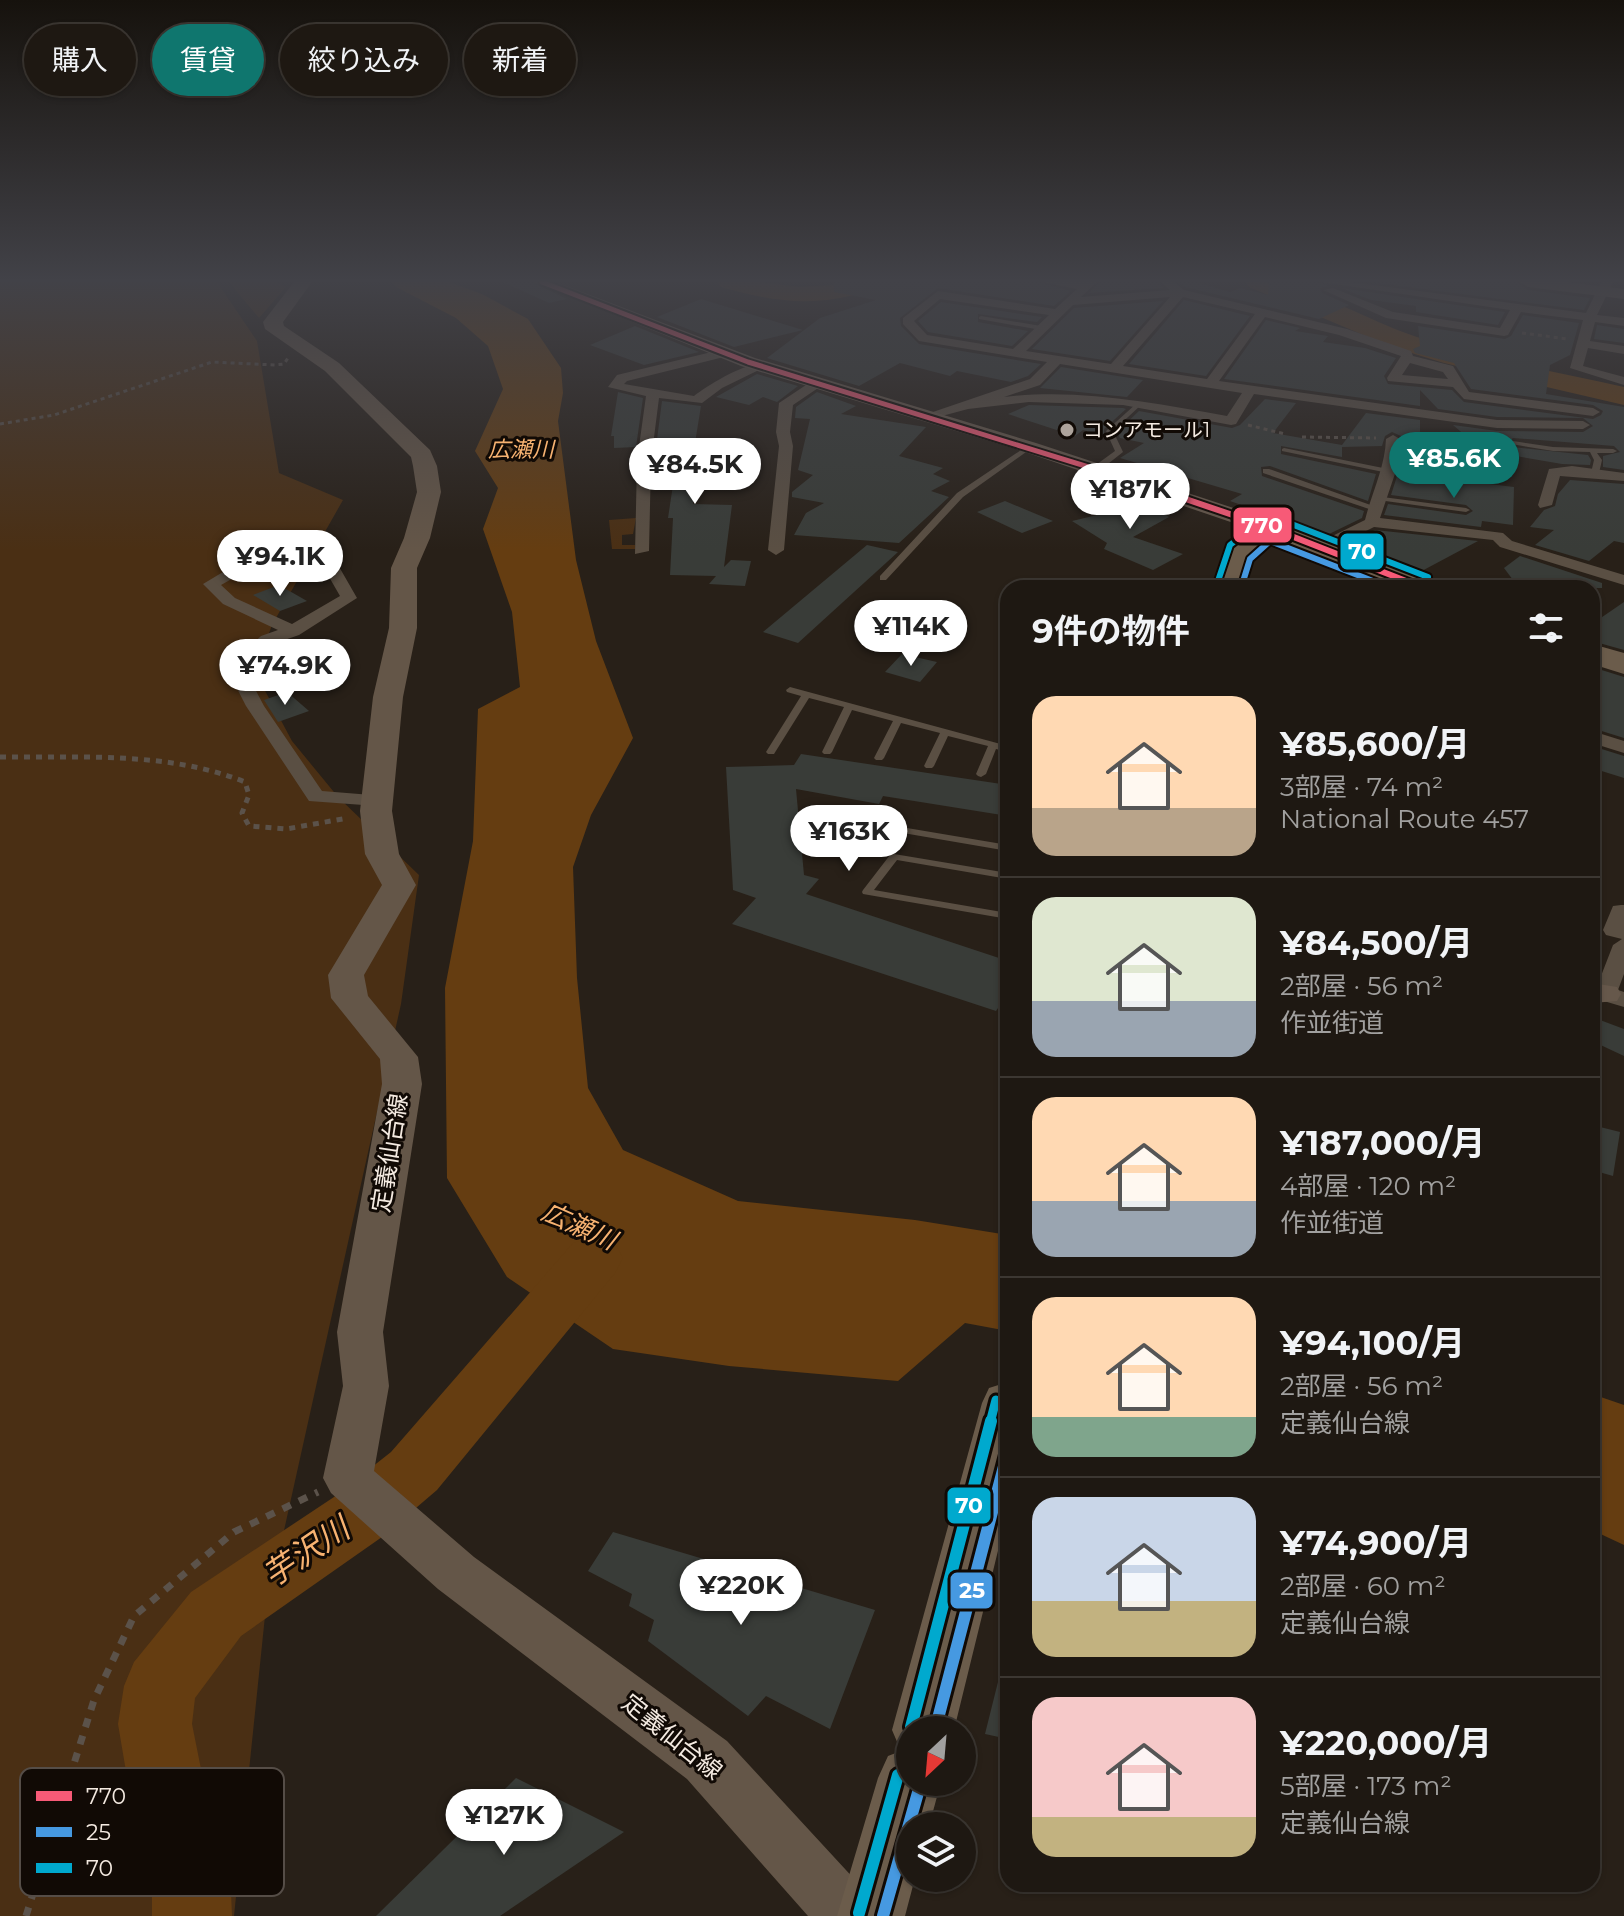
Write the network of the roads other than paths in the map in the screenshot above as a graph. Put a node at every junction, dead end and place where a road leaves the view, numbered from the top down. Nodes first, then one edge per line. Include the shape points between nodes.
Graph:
1 (337, 371) edge
2 (649, 371) edge
3 (748, 371) edge
4 (778, 371) edge
5 (1045, 371) edge
6 (1129, 371) edge
7 (1219, 371) edge
8 (1398, 371) edge
9 (1450, 371) edge
10 (1589, 371) edge
11 (1624, 381) edge
12 (817, 384) junction
13 (1210, 384) junction
14 (1458, 384) junction
15 (1250, 390) junction
16 (653, 394) junction
17 (1139, 404) junction
18 (962, 406) junction
19 (1593, 412) dead end
20 (932, 417) junction
21 (1583, 425) dead end
22 (1393, 439) dead end
23 (1513, 443) dead end
24 (1029, 447) junction
25 (1284, 450) dead end
26 (1593, 451) junction
27 (1613, 451) dead end
28 (1096, 469) junction
29 (1266, 471) dead end
30 (1388, 471) junction
31 (1595, 473) junction
32 (1624, 477) edge
33 (1545, 505) dead end
34 (1375, 509) junction
35 (1466, 510) dead end
36 (1268, 527) junction
37 (1320, 548) junction
38 (776, 550) dead end
39 (641, 551) dead end
40 (883, 578) dead end
41 (1231, 580) edge
42 (1403, 580) edge
43 (1624, 580) edge
44 (293, 631) junction
45 (1600, 656) edge
46 (1624, 664) edge
47 (790, 690) dead end
48 (806, 695) junction
49 (849, 706) junction
50 (898, 719) junction
51 (945, 732) junction
52 (1600, 740) edge
53 (993, 745) junction
54 (1000, 747) edge
55 (1624, 747) edge
56 (771, 752) dead end
57 (827, 752) dead end
58 (879, 758) dead end
59 (929, 766) dead end
60 (981, 774) dead end
61 (376, 806) junction
62 (907, 831) dead end
63 (1000, 847) edge
64 (1000, 875) edge
65 (1621, 911) dead end
66 (1000, 915) edge
67 (1624, 933) edge
68 (1624, 945) edge
69 (1607, 995) edge
70 (1000, 1433) edge
71 (927, 1716) edge
72 (905, 1796) edge
73 (848, 1916) edge
74 (871, 1916) edge

1 - 61 main road, 定義仙台線 via 422,455 429,492 404,568 403,628 388,697
2 - 16 street via 622,378 615,387
3 - 16 street via 697,400
4 - 12 street
5 - 18 street via 1035,382
6 - 13 street
7 - 13 street
8 - 14 street via 1393,378
9 - 14 street
10 - 11 street
12 - 20 street
12 - 38 street via 786,403
13 - 15 street
14 - 19 street via 1464,395
15 - 17 street via 1231,421
15 - 21 street via 1497,424
16 - 39 street
17 - 18 street via 1029,398
17 - 28 lane via 1109,431 1119,452
18 - 20 street
20 - 24 street
22 - 30 street
23 - 26 lane
24 - 28 street
24 - 40 lane via 960,495
25 - 30 lane
26 - 27 lane
26 - 31 lane via 1598,460
28 - 36 street
29 - 34 lane
30 - 34 street
31 - 32 street
31 - 33 street via 1554,472
34 - 35 lane
34 - 37 street
34 - 43 street via 1498,536 1506,544
36 - 37 highway
36 - 41 highway via 1240,552
37 - 42 highway
44 - 44 street via 349,598 322,551 249,563 211,584 229,601
44 - 61 street via 267,640 235,667 316,797
45 - 46 highway
47 - 48 lane
48 - 49 lane
48 - 56 lane
49 - 50 lane
49 - 57 lane
50 - 51 lane
50 - 58 lane
51 - 53 lane
51 - 59 lane
52 - 55 street
53 - 54 lane
53 - 60 lane
61 - 73 main road, 定義仙台線 via 382,854 399,885 346,975 350,998 399,1057 402,1084 360,1332 366,1386 348,1478 456,1573 707,1760
62 - 63 lane
64 - 66 lane via 894,857 867,892
65 - 67 street via 1614,930
68 - 69 street
70 - 71 highway
72 - 74 highway

